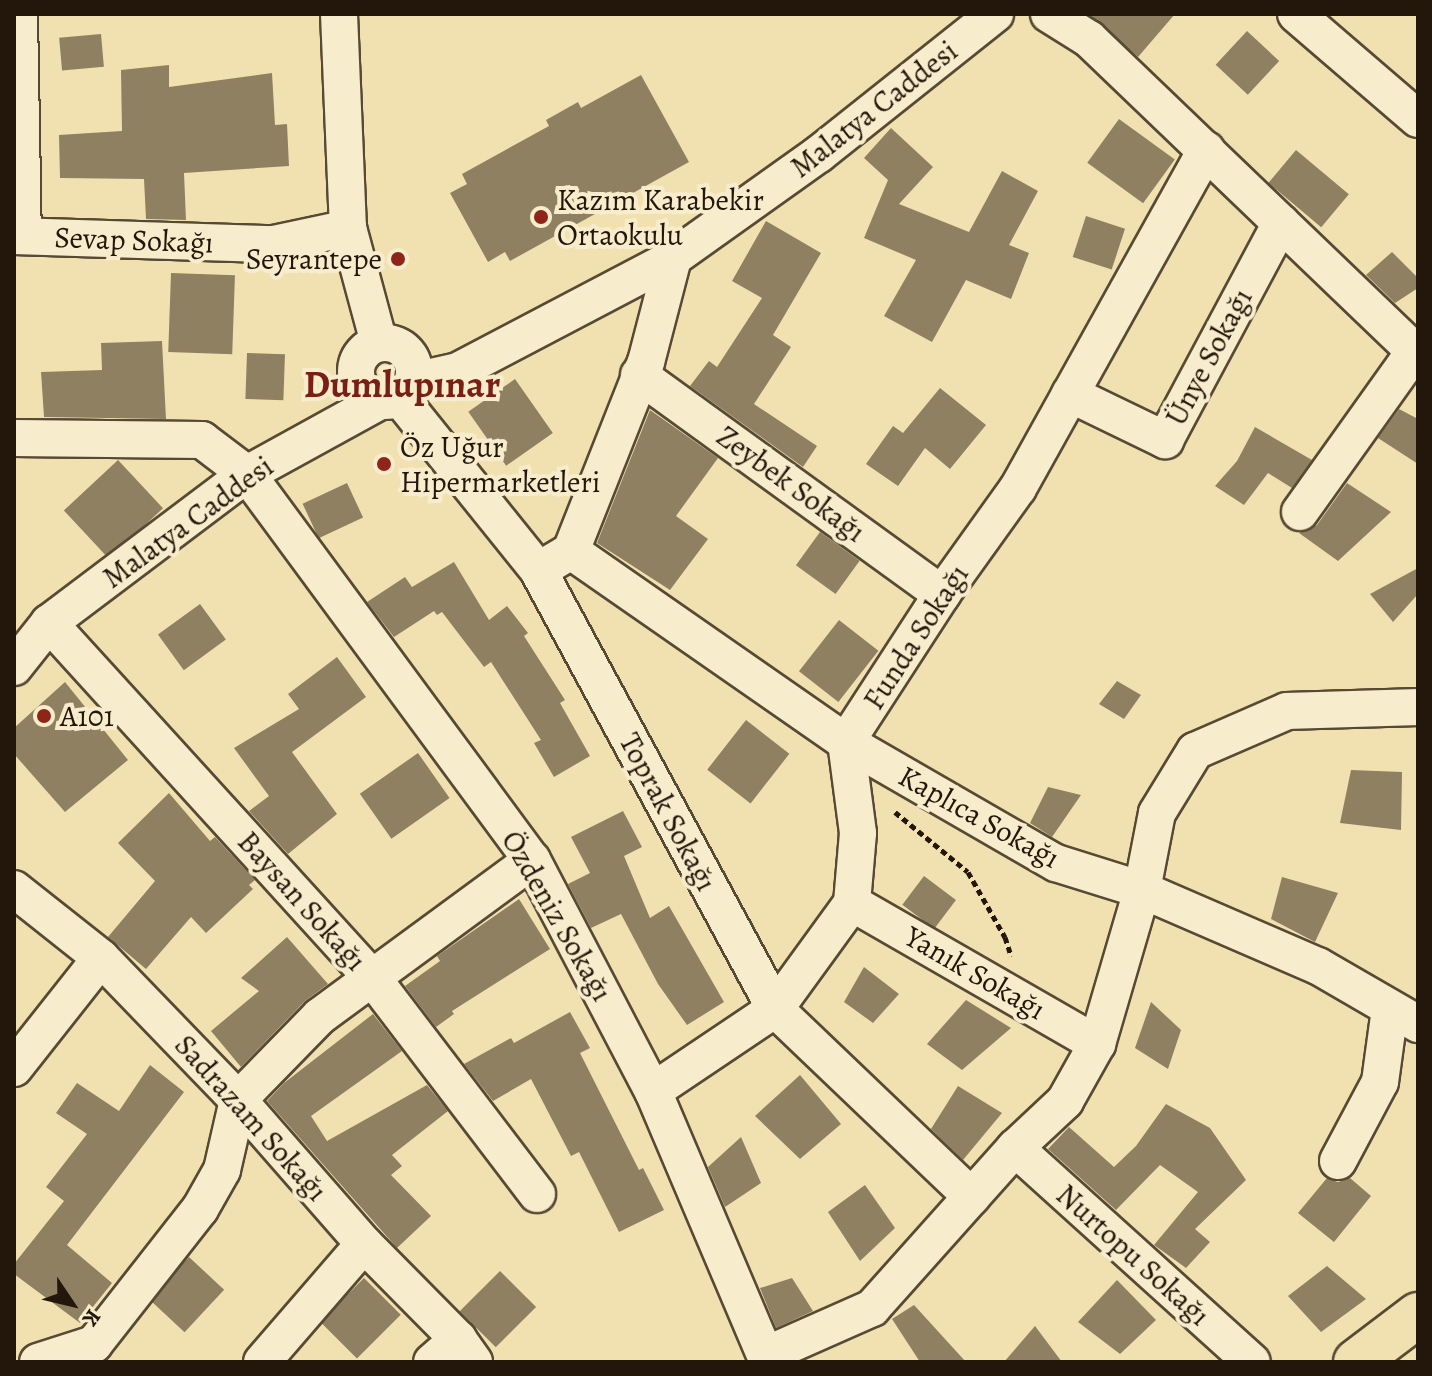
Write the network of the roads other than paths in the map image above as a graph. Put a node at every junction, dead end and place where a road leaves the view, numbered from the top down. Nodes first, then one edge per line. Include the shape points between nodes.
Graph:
1 (19, 14) edge
2 (339, 14) edge
3 (995, 14) edge
4 (1049, 14) edge
5 (1296, 14) edge
6 (1418, 119) edge
7 (1206, 150) junction
8 (1281, 223) junction
9 (348, 228) junction
10 (18, 236) edge
11 (673, 258) junction
12 (379, 343) junction
13 (1416, 352) edge
14 (639, 375) junction
15 (398, 393) junction
16 (1070, 394) junction
17 (14, 438) edge
18 (247, 474) junction
19 (1300, 512) dead end
20 (571, 551) junction
21 (538, 570) junction
22 (942, 594) junction
23 (49, 623) junction
24 (14, 667) edge
25 (1418, 707) edge
26 (846, 742) junction
27 (532, 860) junction
28 (14, 889) edge
29 (1142, 890) junction
30 (852, 903) junction
31 (101, 958) junction
32 (374, 980) junction
33 (775, 1009) junction
34 (1404, 1016) edge
35 (1097, 1044) junction
36 (14, 1068) edge
37 (653, 1091) junction
38 (238, 1100) junction
39 (1015, 1148) junction
40 (1338, 1161) dead end
41 (537, 1194) dead end
42 (972, 1197) junction
43 (364, 1244) junction
44 (1418, 1315) edge
45 (455, 1354) edge
46 (767, 1359) edge
47 (38, 1362) edge
48 (262, 1362) edge
49 (1252, 1362) edge
50 (1356, 1362) edge

1 - 10 street
2 - 9 street
3 - 11 street, Malatya Caddesi via 819,154
4 - 7 street via 1089,39
5 - 6 street
7 - 8 street
7 - 16 street, Funda Sokağı
8 - 13 street
8 - 16 street, Ünye Sokağı via 1165,440
9 - 10 street, Sevap Sokağı via 273,244
9 - 12 street
11 - 14 street
11 - 15 street, Malatya Caddesi via 458,371
12 - 15 street via 399,346 412,361
12 - 15 street via 363,351 356,368 365,393
13 - 19 street
14 - 20 street
14 - 22 street, Zeybek Sokağı
15 - 18 street, Malatya Caddesi
15 - 21 street, Toprak Sokağı
16 - 22 street, Funda Sokağı via 1018,488
17 - 18 street, Özdeniz Sokağı via 202,440
18 - 23 street, Malatya Caddesi
18 - 27 street, Özdeniz Sokağı
20 - 21 street
20 - 26 street, Kaplıca Sokağı
21 - 33 street, Toprak Sokağı
22 - 26 street, Funda Sokağı
23 - 24 street, Malatya Caddesi
23 - 32 street, Baysan Sokağı
25 - 29 street via 1287,711 1195,751 1157,813
26 - 29 street, Kaplıca Sokağı via 1056,863
26 - 30 street, Funda Sokağı via 858,833
27 - 32 street
27 - 37 street, Özdeniz Sokağı
28 - 31 street, Sadrazam Sokağı
29 - 34 street, Kaplıca Sokağı via 1318,966
29 - 35 street
30 - 33 street
30 - 35 street, Yanık Sokağı
31 - 36 street
31 - 38 street, Sadrazam Sokağı
32 - 38 street via 320,1016
32 - 41 street, Baysan Sokağı
33 - 37 street
33 - 42 street, Toprak Sokağı
34 - 40 street via 1380,1082
35 - 39 street via 1065,1101
37 - 46 street, Özdeniz Sokağı
38 - 43 street, Sadrazam Sokağı
38 - 47 street via 222,1170 200,1209 94,1344
39 - 42 street
39 - 49 street, Nurtopu Sokağı
42 - 46 street via 872,1308
43 - 45 street, Sadrazam Sokağı
43 - 48 street
44 - 50 main road

